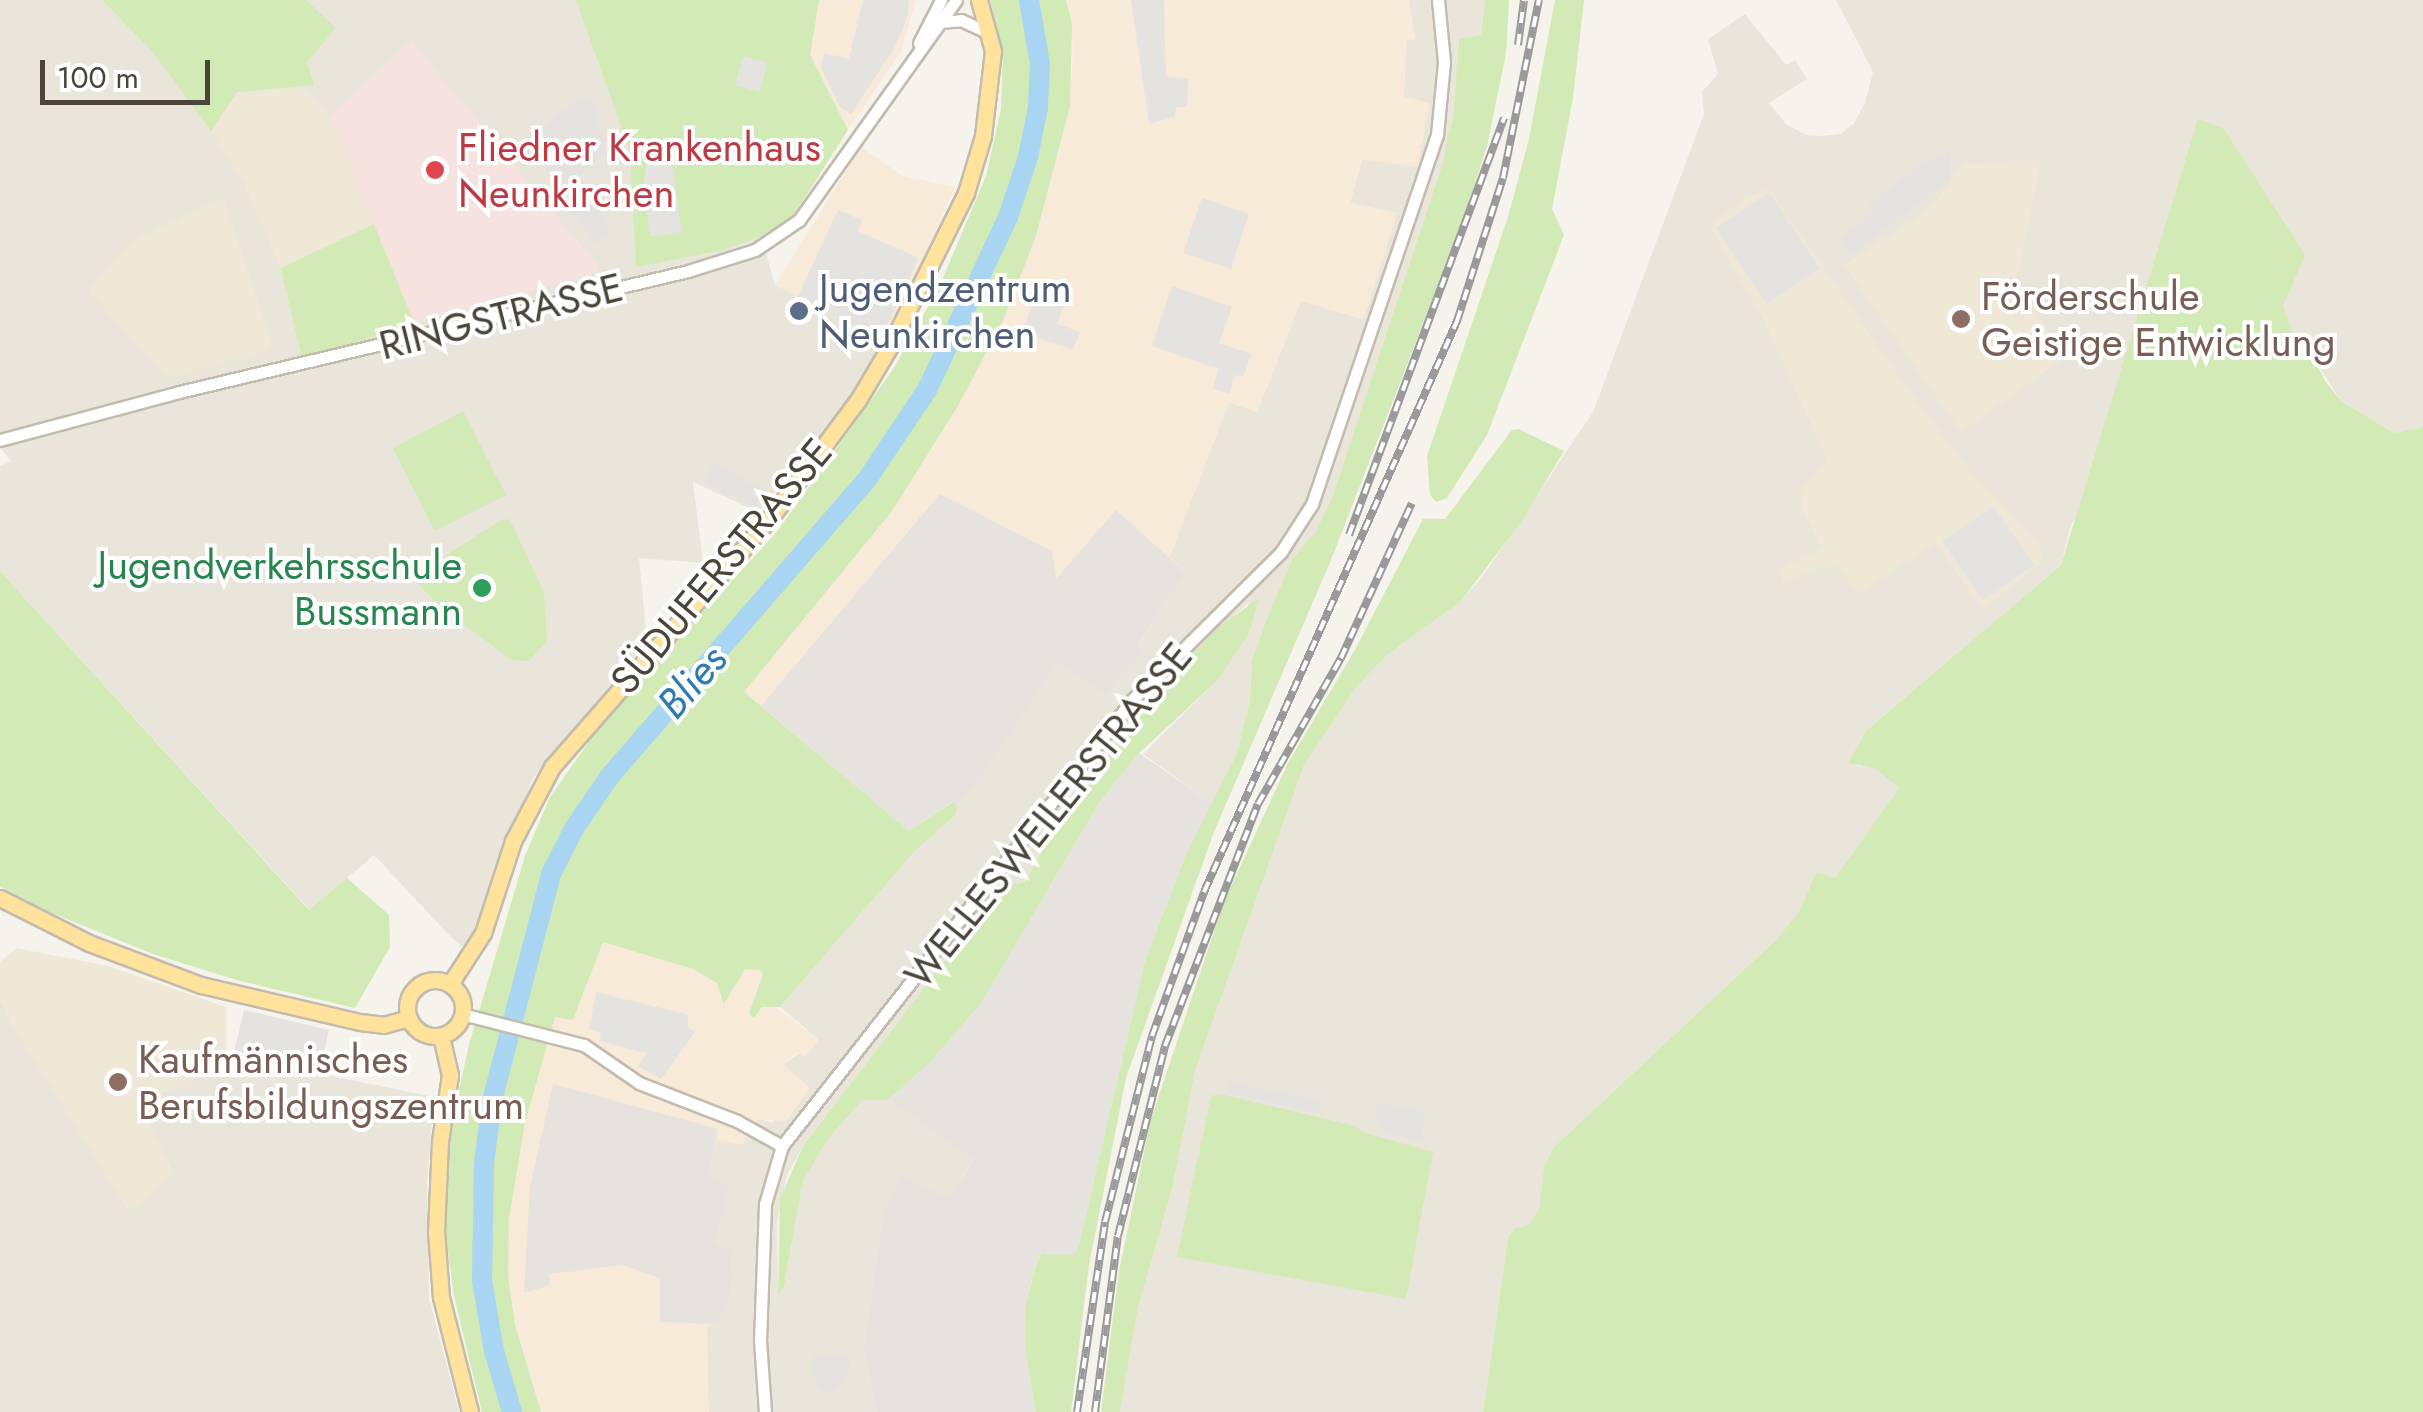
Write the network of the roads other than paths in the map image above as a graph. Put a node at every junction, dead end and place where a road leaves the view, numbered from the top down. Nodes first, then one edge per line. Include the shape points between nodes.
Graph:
1 (941, 0) edge
2 (956, 0) edge
3 (966, 0) edge
4 (979, 0) edge
5 (1438, 0) edge
6 (940, 22) junction
7 (982, 30) junction
8 (912, 56) junction
9 (988, 106) junction
10 (0, 440) edge
11 (0, 898) edge
12 (450, 984) junction
13 (462, 1014) junction
14 (409, 1018) junction
15 (441, 1036) junction
16 (782, 1146) junction
17 (470, 1412) edge
18 (765, 1412) edge

1 - 8 street, RINGSTRASSE
2 - 6 street, RINGSTRASSE
3 - 7 main road, SÜDUFERSTRASSE
4 - 9 main road, SÜDUFERSTRASSE via 993,50
5 - 16 street, WELLESWEILERSTRASSE via 1442,93 1428,168 1336,446 1304,518 1281,552 1133,699
6 - 7 street via 961,20
6 - 8 street, RINGSTRASSE
7 - 9 main road, SÜDUFERSTRASSE
8 - 10 street, RINGSTRASSE via 799,220 755,250
9 - 12 main road, SÜDUFERSTRASSE via 966,192 858,400 762,528 601,708 532,797 483,933
11 - 14 main road via 88,943 201,984 360,1022
12 - 13 main road via 461,998
12 - 14 main road via 418,986 409,998
13 - 15 main road
13 - 16 street via 584,1044 639,1083
14 - 15 main road via 418,1031
15 - 17 main road via 450,1075 436,1231 442,1297
16 - 18 street, WELLESWEILERSTRASSE via 765,1204

